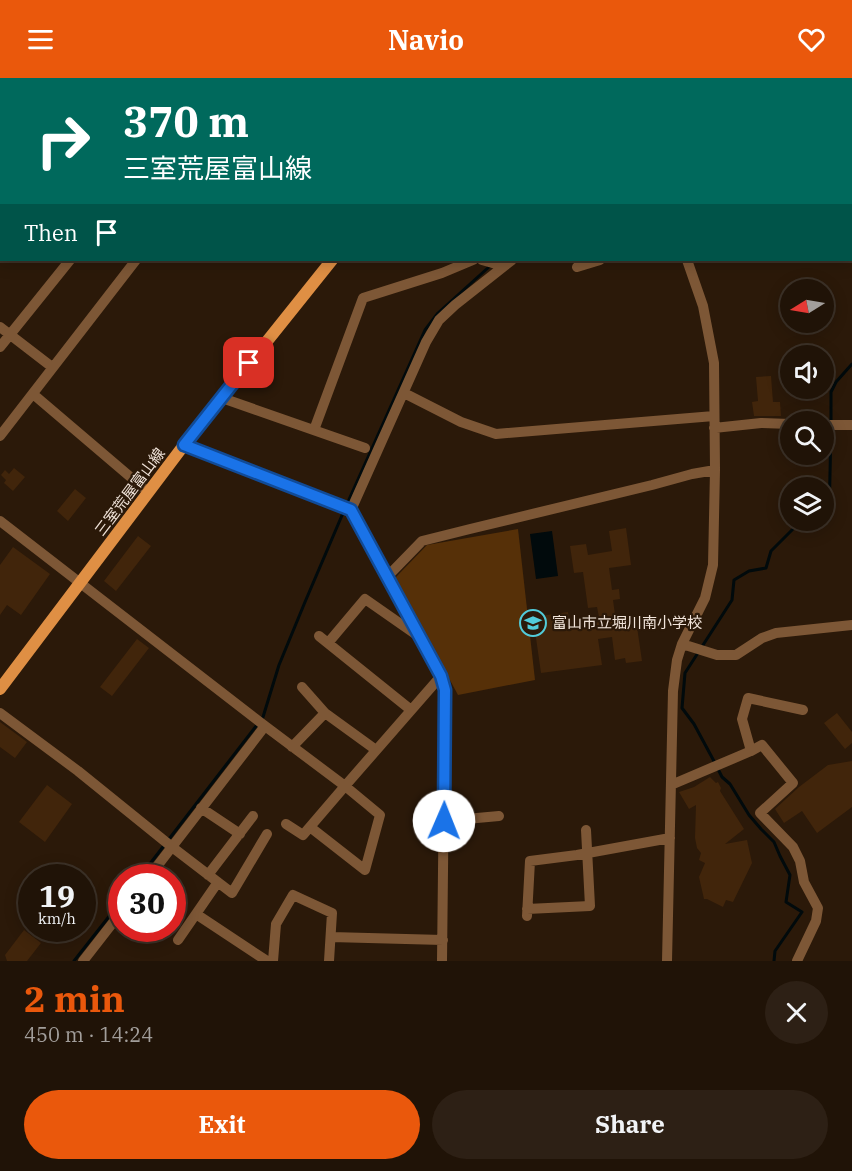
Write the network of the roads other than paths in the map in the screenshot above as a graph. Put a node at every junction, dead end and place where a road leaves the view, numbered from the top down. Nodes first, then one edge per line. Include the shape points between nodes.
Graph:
1 (69, 261) edge
2 (135, 261) edge
3 (331, 261) edge
4 (471, 261) edge
5 (491, 261) edge
6 (597, 261) edge
7 (687, 261) edge
8 (508, 263) edge
9 (578, 267) dead end
10 (0, 327) edge
11 (10, 334) junction
12 (0, 347) edge
13 (52, 367) junction
14 (404, 393) junction
15 (33, 394) junction
16 (222, 398) junction
17 (714, 416) junction
18 (780, 424) edge
19 (834, 425) edge
20 (852, 425) edge
21 (714, 428) junction
22 (314, 430) junction
23 (0, 436) edge
24 (184, 445) junction
25 (365, 448) dead end
26 (716, 470) junction
27 (148, 492) junction
28 (351, 510) junction
29 (0, 520) edge
30 (387, 577) junction
31 (80, 582) junction
32 (852, 625) edge
33 (421, 638) junction
34 (682, 644) junction
35 (441, 676) junction
36 (302, 687) dead end
37 (0, 689) edge
38 (411, 710) junction
39 (802, 710) dead end
40 (0, 713) edge
41 (325, 713) junction
42 (265, 726) junction
43 (292, 747) junction
44 (376, 750) junction
45 (751, 751) junction
46 (671, 785) junction
47 (345, 786) junction
48 (201, 808) junction
49 (253, 816) dead end
50 (499, 816) dead end
51 (444, 821) junction
52 (286, 824) dead end
53 (310, 827) junction
54 (586, 830) dead end
55 (240, 834) junction
56 (267, 834) dead end
57 (670, 838) junction
58 (172, 847) junction
59 (586, 853) junction
60 (159, 864) edge
61 (208, 875) junction
62 (218, 882) junction
63 (196, 914) junction
64 (186, 928) edge
65 (108, 929) edge
66 (331, 937) junction
67 (443, 940) junction
68 (83, 961) edge
69 (267, 961) edge
70 (273, 961) edge
71 (329, 961) edge
72 (442, 961) edge
73 (667, 961) edge
74 (797, 961) edge

1 - 11 street
2 - 13 street
3 - 16 main road, 三室荒屋富山線
4 - 22 street via 363,298
5 - 8 street
6 - 9 street
7 - 17 street via 703,306 714,363
8 - 14 street via 439,320
10 - 11 street
11 - 12 street
11 - 13 street
13 - 15 street
14 - 17 street via 461,422 496,434
14 - 28 street
15 - 23 street
15 - 27 street
16 - 22 street
16 - 24 main road, 三室荒屋富山線
17 - 21 street
18 - 21 street
19 - 20 street
21 - 26 street
22 - 25 street
24 - 27 main road, 三室荒屋富山線
24 - 28 street
26 - 30 street via 422,541
26 - 34 street via 713,565 705,598
27 - 31 main road, 三室荒屋富山線
28 - 30 street
29 - 31 street
30 - 33 street
31 - 37 main road, 三室荒屋富山線
31 - 42 street
32 - 34 street via 776,633 736,656 717,656
33 - 35 street
33 - 38 street via 365,599 323,640
34 - 46 street via 673,692
35 - 38 street
35 - 51 street via 445,690
36 - 41 street
38 - 44 street
39 - 45 street via 748,698 742,719
40 - 58 street
41 - 43 street
41 - 44 street
42 - 43 street
42 - 48 street
43 - 47 street
44 - 47 street
45 - 46 street
45 - 74 street via 762,746 793,783 760,813 793,847 804,882 818,908
46 - 57 street
47 - 53 street
47 - 53 street via 380,815 365,870
48 - 55 street
48 - 58 street
49 - 55 street
50 - 51 street
51 - 67 street
52 - 53 street via 303,835
54 - 59 street
55 - 61 street
56 - 62 street via 232,893
57 - 59 street
57 - 73 street
58 - 60 street
58 - 61 street
59 - 59 street via 530,861 527,913 590,906
61 - 62 street
62 - 63 street
63 - 64 street
63 - 69 street
65 - 68 street
66 - 67 street
66 - 70 street via 333,913 293,895 276,924
66 - 71 street
67 - 72 street

